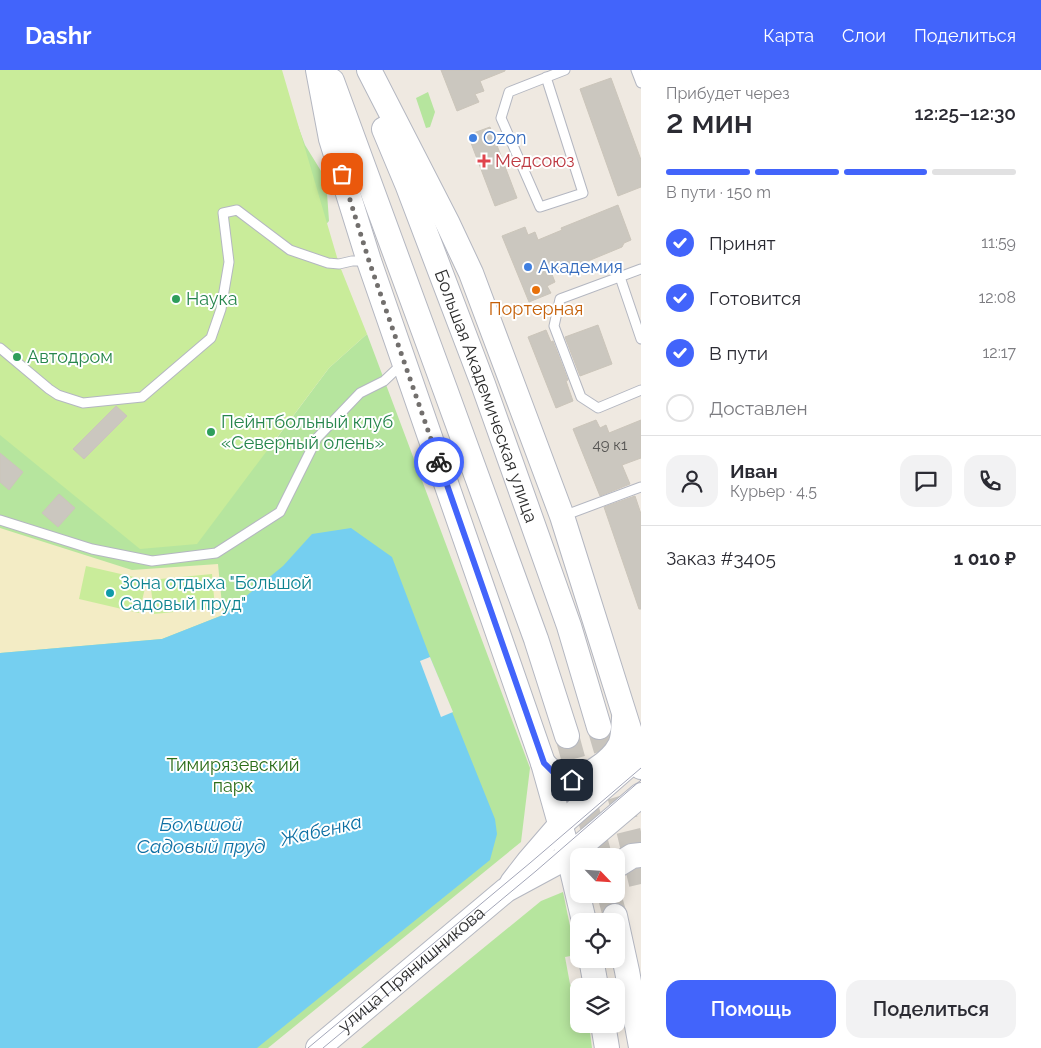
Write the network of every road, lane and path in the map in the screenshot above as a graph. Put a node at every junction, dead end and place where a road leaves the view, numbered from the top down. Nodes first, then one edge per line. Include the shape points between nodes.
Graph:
1 (318, 70) edge
2 (328, 70) edge
3 (360, 70) edge
4 (369, 70) edge
5 (565, 70) edge
6 (636, 70) edge
7 (546, 77) junction
8 (641, 83) edge
9 (369, 261) junction
10 (641, 269) edge
11 (620, 277) junction
12 (641, 339) edge
13 (0, 348) edge
14 (404, 362) junction
15 (641, 390) edge
16 (641, 486) edge
17 (562, 516) junction
18 (0, 520) edge
19 (624, 712) junction
20 (600, 726) tunnel mouth
21 (567, 736) tunnel mouth
22 (640, 759) edge
23 (544, 763) junction
24 (641, 795) edge
25 (560, 825) junction
26 (641, 855) edge
27 (568, 856) junction
28 (625, 860) edge
29 (506, 890) junction
30 (583, 913) edge
31 (625, 962) edge
32 (604, 1033) edge
33 (641, 1046) edge
34 (318, 1048) edge
35 (607, 1048) edge

1 - 9 main road via 331,139
2 - 21 main road, Большая Академическая улица via 536,639
3 - 20 main road, Большая Академическая улица via 483,384 569,626
4 - 17 main road via 471,273
5 - 7 lane
6 - 8 lane
7 - 7 lane via 509,92 501,118 540,207 583,193
9 - 13 lane via 339,264 290,250 237,210 222,213 229,262 221,309 211,338 142,397 83,402 58,395
9 - 14 main road
10 - 11 lane
11 - 12 lane
11 - 15 lane via 560,299 554,326 582,398 598,408
14 - 18 lane via 384,381 360,393 317,438 280,512 216,553 152,561 92,548
14 - 23 main road
16 - 17 lane
17 - 19 main road
19 - 22 main road
19 - 23 main road via 620,744 607,762 588,775 579,780 564,778
22 - 25 main road, улица Прянишникова
23 - 25 main road
24 - 27 main road, улица Прянишникова
25 - 27 main road
25 - 29 main road, улица Прянишникова
26 - 28 main road
27 - 29 main road, улица Прянишникова
27 - 30 main road
29 - 34 main road, улица Прянишникова
31 - 33 main road
32 - 35 main road

